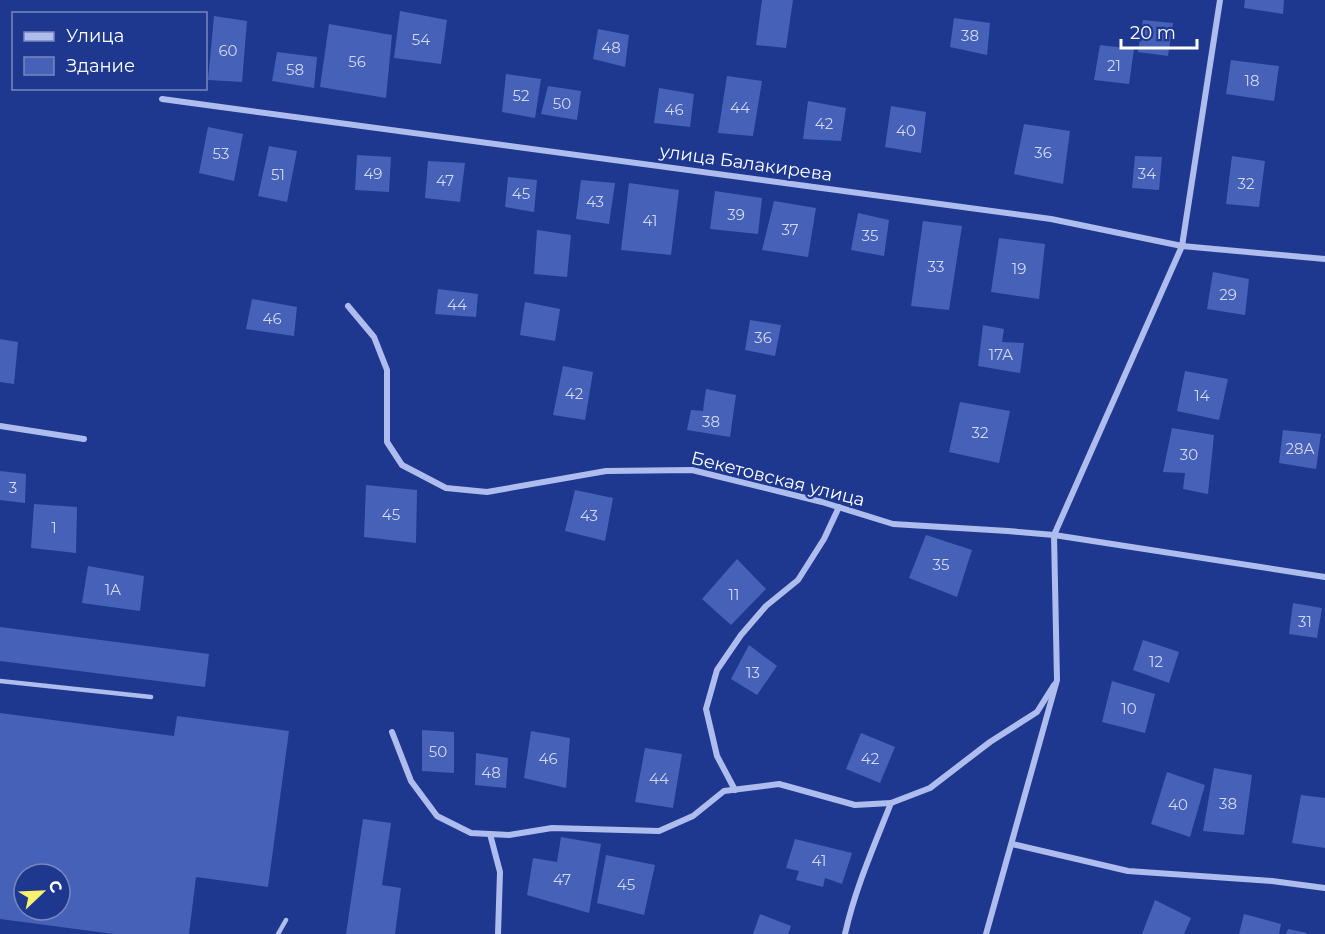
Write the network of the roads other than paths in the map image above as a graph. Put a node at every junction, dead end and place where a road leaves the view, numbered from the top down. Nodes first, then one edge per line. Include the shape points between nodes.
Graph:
1 (1220, 0) edge
2 (162, 99) dead end
3 (1182, 246) junction
4 (1325, 259) edge
5 (348, 306) dead end
6 (0, 426) edge
7 (84, 439) dead end
8 (839, 507) junction
9 (1054, 536) junction
10 (1325, 577) edge
11 (1057, 680) junction
12 (0, 681) edge
13 (151, 697) dead end
14 (392, 732) dead end
15 (735, 790) junction
16 (891, 803) junction
17 (490, 834) junction
18 (1012, 844) junction
19 (1325, 888) edge
20 (286, 920) dead end
21 (279, 934) edge
22 (498, 934) edge
23 (845, 934) edge
24 (986, 934) edge

1 - 3 street
2 - 3 street, улица Балакирева via 1051,219
3 - 4 street, улица Балакирева
3 - 9 street
5 - 8 street, Бекетовская улица via 374,337 387,370 387,442 402,465 446,488 487,492 606,471 692,470
6 - 7 street
8 - 9 street, Бекетовская улица via 893,524
8 - 15 street via 798,580 766,606 717,670 706,709 717,756
9 - 10 street, Бекетовская улица
9 - 11 street
11 - 16 street via 1037,712 930,788
11 - 18 street
12 - 13 lane
14 - 17 street via 411,781 437,816 471,833
15 - 16 street via 779,784 855,805
15 - 17 street via 724,791 693,816 659,831 552,828
16 - 23 street
17 - 22 street via 500,872
18 - 19 street via 1128,871
18 - 24 street
20 - 21 lane

